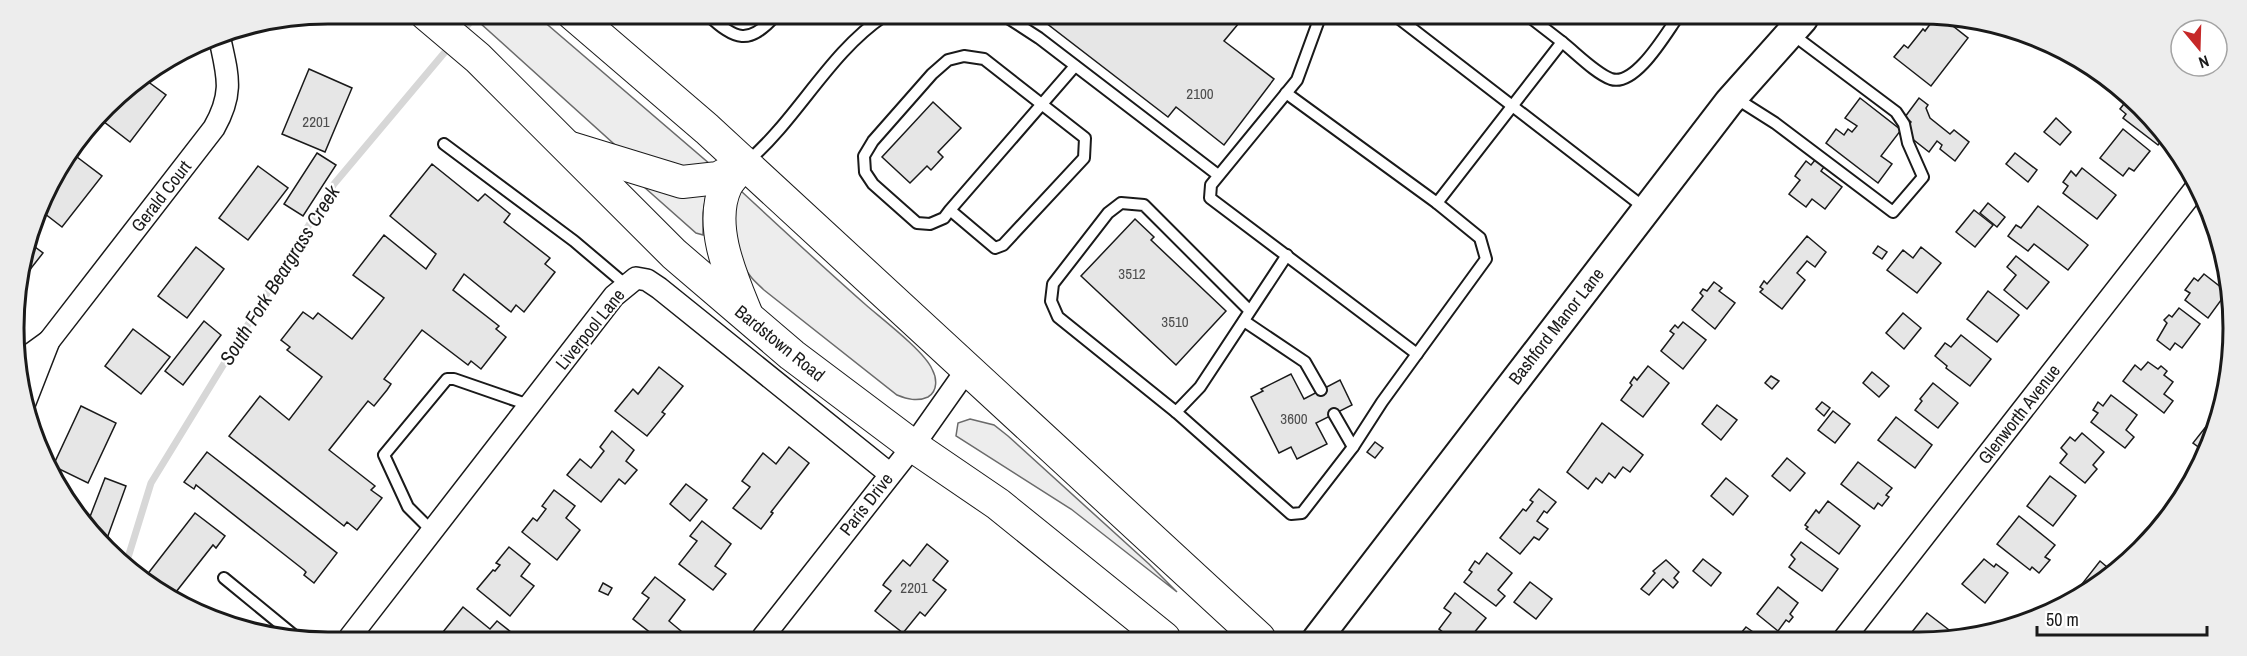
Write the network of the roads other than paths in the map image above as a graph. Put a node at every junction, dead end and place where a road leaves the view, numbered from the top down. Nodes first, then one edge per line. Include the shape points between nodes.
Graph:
1 (438, 24) edge
2 (584, 24) edge
3 (718, 24) edge
4 (766, 24) edge
5 (872, 24) edge
6 (1016, 24) edge
7 (1317, 24) edge
8 (1406, 24) edge
9 (1539, 24) edge
10 (1672, 24) edge
11 (1797, 26) edge
12 (1562, 42) junction
13 (221, 44) edge
14 (1075, 66) junction
15 (1286, 93) junction
16 (1734, 97) junction
17 (1043, 104) junction
18 (1513, 105) junction
19 (444, 144) dead end
20 (567, 147) junction
21 (745, 164) junction
22 (1218, 175) junction
23 (2192, 193) edge
24 (1437, 203) junction
25 (1647, 209) junction
26 (950, 210) junction
27 (1287, 255) junction
28 (626, 285) junction
29 (1247, 316) junction
30 (747, 317) junction
31 (49, 341) junction
32 (1417, 354) junction
33 (26, 358) edge
34 (968, 368) junction
35 (30, 389) edge
36 (1321, 390) dead end
37 (529, 405) junction
38 (1176, 412) junction
39 (1334, 414) dead end
40 (913, 446) junction
41 (1353, 447) junction
42 (890, 474) junction
43 (432, 531) junction
44 (224, 578) dead end
45 (286, 629) edge
46 (354, 632) edge
47 (768, 632) edge
48 (1157, 632) edge
49 (1253, 632) edge
50 (1322, 632) edge
51 (1850, 632) edge

1 - 20 main road, Bardstown Road via 478,57
2 - 21 main road
3 - 4 lane via 738,36 758,32
5 - 21 lane via 846,48 768,144
6 - 14 lane
7 - 15 lane via 1297,80
8 - 18 lane
9 - 12 lane
10 - 12 lane via 1636,72 1620,80 1599,71
11 - 16 street, Bashford Manor Lane
11 - 16 lane via 1896,112 1904,124 1923,177 1893,212
12 - 18 lane
13 - 31 street, Gerald Court via 228,95 214,128
14 - 17 lane
14 - 22 lane
15 - 22 lane
15 - 24 lane
16 - 25 street, Bashford Manor Lane
17 - 26 lane
17 - 26 lane via 1085,138 1083,158 1003,245 995,248
17 - 26 lane via 984,59 964,56 948,60 917,90 873,141 864,156 865,172 917,223 930,224 944,218
18 - 24 lane
18 - 25 lane
19 - 28 lane
20 - 21 main road via 682,182 718,178
20 - 30 main road, Bardstown Road via 674,254
21 - 30 main road via 727,185 720,207 724,255
21 - 34 main road
22 - 27 lane via 1210,184 1210,198
23 - 51 street, Glenworth Avenue
24 - 32 lane via 1480,238 1486,259
25 - 50 street, Bashford Manor Lane
27 - 29 lane
27 - 32 lane
28 - 37 street, Liverpool Lane
28 - 42 street, Liverpool Lane via 636,278 659,288
29 - 36 lane via 1305,362
29 - 38 lane via 1200,387
29 - 38 lane via 1144,205 1120,203 1108,213 1053,284 1051,301 1058,317
30 - 40 main road, Bardstown Road
31 - 33 street, Gerald Court
31 - 35 street, Gerald Court
32 - 41 lane
34 - 40 street, Paris Drive
34 - 49 main road
37 - 43 street, Liverpool Lane
37 - 43 lane via 447,379 384,455 408,507
38 - 41 lane via 1290,514 1302,513
39 - 41 lane
40 - 42 street, Paris Drive
40 - 48 main road, Bardstown Road via 998,504
42 - 47 street, Paris Drive
43 - 46 street, Liverpool Lane
44 - 45 lane

